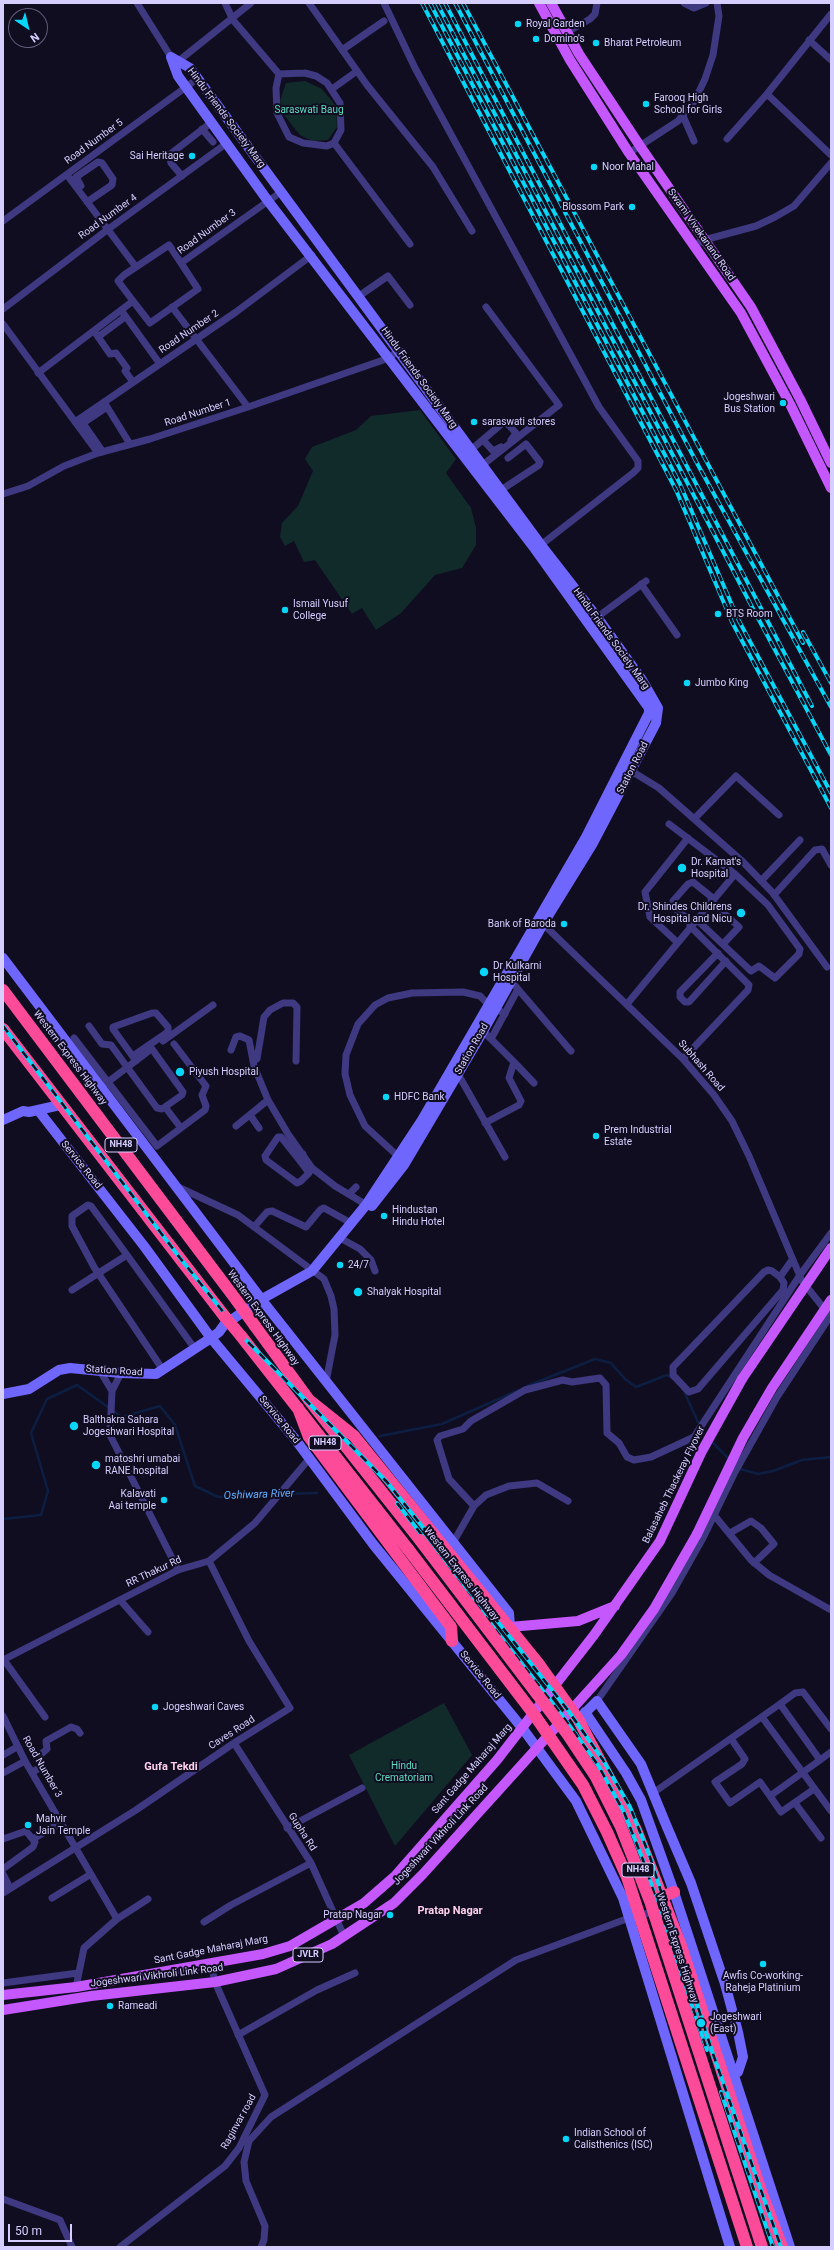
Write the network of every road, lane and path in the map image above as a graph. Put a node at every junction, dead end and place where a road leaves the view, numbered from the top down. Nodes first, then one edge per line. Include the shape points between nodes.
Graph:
1 (137, 3) edge
2 (225, 3) edge
3 (251, 3) edge
4 (310, 3) edge
5 (384, 3) edge
6 (539, 3) edge
7 (551, 3) edge
8 (598, 3) edge
9 (684, 3) edge
10 (706, 3) edge
11 (717, 3) edge
12 (831, 14) edge
13 (233, 20) junction
14 (384, 21) dead end
15 (567, 32) junction
16 (809, 40) junction
17 (572, 42) junction
18 (564, 48) junction
19 (342, 50) junction
20 (831, 60) edge
21 (175, 61) junction
22 (357, 71) junction
23 (279, 74) junction
24 (197, 79) junction
25 (186, 86) junction
26 (332, 89) junction
27 (767, 94) junction
28 (684, 116) junction
29 (212, 122) junction
30 (202, 129) junction
31 (727, 140) dead end
32 (694, 141) dead end
33 (213, 142) dead end
34 (226, 143) junction
35 (334, 143) junction
36 (640, 146) junction
37 (630, 153) junction
38 (831, 154) edge
39 (83, 162) junction
40 (831, 163) edge
41 (88, 169) junction
42 (67, 175) junction
43 (182, 176) junction
44 (281, 192) junction
45 (89, 201) junction
46 (268, 201) junction
47 (3, 221) edge
48 (108, 230) junction
49 (472, 231) dead end
50 (704, 240) junction
51 (410, 244) dead end
52 (694, 246) junction
53 (312, 255) junction
54 (181, 263) junction
55 (136, 267) junction
56 (359, 296) junction
57 (132, 301) junction
58 (410, 305) dead end
59 (172, 307) junction
60 (486, 307) dead end
61 (3, 309) edge
62 (123, 313) junction
63 (3, 324) edge
64 (96, 334) junction
65 (197, 339) junction
66 (399, 350) junction
67 (389, 358) junction
68 (158, 362) junction
69 (38, 373) junction
70 (132, 381) junction
71 (106, 405) junction
72 (248, 407) junction
73 (79, 421) junction
74 (518, 438) junction
75 (484, 441) junction
76 (130, 444) junction
77 (524, 445) junction
78 (505, 448) junction
79 (472, 449) junction
80 (101, 452) junction
81 (831, 463) edge
82 (480, 468) junction
83 (831, 488) edge
84 (502, 490) junction
85 (3, 494) edge
86 (538, 547) junction
87 (598, 617) junction
88 (588, 624) junction
89 (677, 635) dead end
90 (653, 708) junction
91 (627, 768) junction
92 (779, 814) dead end
93 (694, 819) junction
94 (669, 824) dead end
95 (688, 838) junction
96 (800, 840) dead end
97 (831, 865) edge
98 (735, 874) junction
99 (761, 881) junction
100 (774, 895) junction
101 (712, 900) junction
102 (540, 922) junction
103 (693, 922) junction
104 (677, 942) junction
105 (723, 944) junction
106 (718, 953) junction
107 (3, 958) edge
108 (726, 961) junction
109 (827, 967) dead end
110 (510, 981) junction
111 (518, 989) junction
112 (3, 990) edge
113 (627, 1004) junction
114 (214, 1005) dead end
115 (491, 1006) junction
116 (505, 1014) junction
117 (89, 1026) dead end
118 (3, 1029) edge
119 (483, 1031) junction
120 (168, 1035) junction
121 (74, 1038) dead end
122 (491, 1039) junction
123 (174, 1044) dead end
124 (152, 1049) junction
125 (231, 1050) dead end
126 (571, 1051) dead end
127 (135, 1059) junction
128 (683, 1059) junction
129 (253, 1060) junction
130 (296, 1061) dead end
131 (514, 1062) junction
132 (127, 1067) junction
133 (458, 1074) junction
134 (534, 1083) dead end
135 (104, 1084) junction
136 (268, 1100) junction
137 (60, 1105) junction
138 (165, 1107) junction
139 (33, 1111) junction
140 (250, 1115) junction
141 (3, 1120) edge
142 (485, 1123) junction
143 (236, 1126) dead end
144 (181, 1128) junction
145 (259, 1128) dead end
146 (300, 1156) junction
147 (504, 1157) dead end
148 (402, 1160) junction
149 (175, 1185) junction
150 (356, 1187) dead end
151 (349, 1194) junction
152 (368, 1206) junction
153 (351, 1223) junction
154 (254, 1227) junction
155 (831, 1233) edge
156 (343, 1240) junction
157 (831, 1248) edge
158 (127, 1255) junction
159 (792, 1260) junction
160 (375, 1271) dead end
161 (98, 1273) junction
162 (315, 1273) junction
163 (800, 1275) junction
164 (780, 1277) junction
165 (72, 1290) dead end
166 (831, 1300) edge
167 (263, 1302) junction
168 (831, 1315) edge
169 (215, 1335) junction
170 (195, 1349) junction
171 (164, 1370) junction
172 (100, 1371) junction
173 (121, 1373) junction
174 (326, 1382) junction
175 (112, 1391) junction
176 (3, 1394) edge
177 (309, 1400) junction
178 (298, 1408) junction
179 (309, 1459) junction
180 (568, 1501) dead end
181 (474, 1506) junction
182 (714, 1515) junction
183 (730, 1533) junction
184 (454, 1541) junction
185 (692, 1550) junction
186 (209, 1561) junction
187 (754, 1563) junction
188 (178, 1570) junction
189 (482, 1586) junction
190 (120, 1600) junction
191 (615, 1606) junction
192 (831, 1610) edge
193 (510, 1627) junction
194 (148, 1632) dead end
195 (452, 1641) junction
196 (3, 1660) edge
197 (555, 1686) junction
198 (597, 1701) junction
199 (780, 1704) junction
200 (578, 1714) junction
201 (3, 1716) edge
202 (45, 1717) dead end
203 (762, 1718) junction
204 (523, 1729) junction
205 (831, 1729) edge
206 (80, 1733) dead end
207 (732, 1740) junction
208 (234, 1743) junction
209 (17, 1747) junction
210 (538, 1748) junction
211 (831, 1752) edge
212 (3, 1755) edge
213 (820, 1760) junction
214 (25, 1761) junction
215 (32, 1772) junction
216 (3, 1773) edge
217 (802, 1773) junction
218 (362, 1788) dead end
219 (814, 1790) junction
220 (653, 1793) junction
221 (770, 1796) junction
222 (796, 1802) junction
223 (831, 1811) edge
224 (62, 1822) junction
225 (287, 1828) junction
226 (821, 1838) dead end
227 (3, 1839) edge
228 (32, 1839) junction
229 (76, 1848) junction
230 (311, 1863) junction
231 (3, 1869) edge
232 (3, 1874) edge
233 (91, 1874) junction
234 (3, 1889) edge
235 (674, 1892) junction
236 (3, 1893) edge
237 (661, 1897) junction
238 (52, 1898) dead end
239 (148, 1898) dead end
240 (665, 1909) junction
241 (629, 1918) junction
242 (117, 1919) junction
243 (335, 1920) junction
244 (204, 1922) dead end
245 (344, 1936) junction
246 (211, 1964) junction
247 (78, 1973) junction
248 (355, 1973) dead end
249 (215, 1982) junction
250 (3, 1983) edge
251 (76, 1987) junction
252 (3, 1995) edge
253 (3, 2010) edge
254 (238, 2035) junction
255 (730, 2078) junction
256 (3, 2199) edge
257 (72, 2247) edge
258 (120, 2247) edge
259 (261, 2247) edge
260 (730, 2247) edge
261 (746, 2247) edge
262 (762, 2247) edge
263 (782, 2247) edge
264 (790, 2247) edge

1 - 21 street, Hindu Friends Society Marg
2 - 13 street
3 - 13 street
4 - 19 street
5 - 86 street via 416,68 595,400 617,435 638,460 638,468 633,473
6 - 18 main road, Swami Vivekanand Road
7 - 15 main road, Swami Vivekanand Road
8 - 15 street via 595,14 590,19
9 - 10 street via 694,8
11 - 28 street via 719,16 714,55 699,92
12 - 16 street
13 - 21 street
13 - 23 street
14 - 19 street
15 - 17 main road, Swami Vivekanand Road
16 - 20 street
16 - 27 street
17 - 18 main road
17 - 36 main road, Swami Vivekanand Road
18 - 37 main road, Swami Vivekanand Road
19 - 22 street
21 - 24 street, Hindu Friends Society Marg via 190,68
21 - 25 street, Hindu Friends Society Marg via 178,76
22 - 26 street
22 - 49 street via 433,167
23 - 26 street via 305,73 316,76
23 - 35 street via 276,88 277,113 289,137 303,143 327,146
24 - 25 street, Road Number 5
24 - 44 street, Hindu Friends Society Marg
25 - 29 street, Hindu Friends Society Marg
25 - 39 street, Road Number 5
26 - 35 street via 340,103 342,116 341,130
27 - 31 street
27 - 38 street
28 - 32 street
28 - 36 street
29 - 30 street
29 - 34 street, Hindu Friends Society Marg
30 - 33 street
30 - 43 street via 169,155 171,163
34 - 43 street, Road Number 4
34 - 46 street, Hindu Friends Society Marg
35 - 51 street
36 - 37 street
36 - 50 main road, Swami Vivekanand Road
37 - 52 main road, Swami Vivekanand Road
39 - 41 street
39 - 42 street, Road Number 5
40 - 50 street via 794,206 756,226
41 - 45 street via 76,178
41 - 45 street via 100,162 114,180
42 - 45 street
42 - 47 street, Road Number 5
43 - 48 street, Road Number 4
44 - 46 street, Road Number 3
44 - 56 street, Hindu Friends Society Marg
45 - 48 street
46 - 53 street, Hindu Friends Society Marg
46 - 54 street, Road Number 3
48 - 55 street
48 - 61 street, Road Number 4
50 - 52 street
50 - 81 main road, Swami Vivekanand Road via 751,307
52 - 83 main road, Swami Vivekanand Road via 741,313
53 - 65 street, Road Number 2
53 - 67 street, Hindu Friends Society Marg
54 - 55 street via 169,245
54 - 59 street, Road Number 3 via 198,289
55 - 57 street via 118,280
56 - 58 street via 388,276
56 - 66 street, Hindu Friends Society Marg
57 - 59 street, Road Number 3 via 150,323
57 - 62 street
59 - 65 street
60 - 74 street via 560,405
62 - 64 street
62 - 68 street
63 - 69 street
64 - 69 street
64 - 70 street via 110,354 116,353 127,368 125,371
65 - 68 street, Road Number 2
65 - 72 street
66 - 67 street, Road Number 1
66 - 79 street, Hindu Friends Society Marg
67 - 72 street, Road Number 1
67 - 82 street, Hindu Friends Society Marg
68 - 70 street, Road Number 2
69 - 73 street
70 - 71 street, Road Number 2
71 - 73 street, Road Number 2
71 - 76 street
72 - 76 street, Road Number 1
73 - 80 street
74 - 77 street
74 - 78 street
75 - 75 street via 484,437 505,421 516,433 495,452
75 - 79 street
76 - 80 street, Road Number 1
77 - 78 street via 509,457
77 - 84 street via 528,444 540,462 539,465
78 - 82 street
79 - 82 street, Hindu Friends Society Marg
80 - 85 street, Road Number 1 via 64,466 28,486
82 - 84 street, Hindu Friends Society Marg
82 - 86 street, Hindu Friends Society Marg
84 - 86 street, Hindu Friends Society Marg
86 - 87 street, Hindu Friends Society Marg
86 - 88 street, Hindu Friends Society Marg
87 - 88 street
87 - 89 street via 643,583
87 - 90 street, Hindu Friends Society Marg via 642,680
88 - 90 street, Hindu Friends Society Marg
90 - 91 street, Station Road
91 - 93 street via 659,788
91 - 102 street, Station Road
92 - 93 street via 736,776
93 - 99 street
94 - 95 street
95 - 98 street
95 - 104 street via 645,892 650,917
96 - 99 street
97 - 100 street via 822,849 815,850
98 - 101 street
98 - 105 street via 768,905 800,952 775,978 759,966 750,971
99 - 100 street
100 - 109 street
101 - 103 street
101 - 103 street via 693,882 673,901 673,907
101 - 105 street via 739,927
102 - 110 street, Station Road
102 - 113 street, Subhash Road
102 - 115 street, Station Road
103 - 104 street
103 - 105 street
103 - 106 street
104 - 113 street
106 - 108 street
106 - 108 street via 680,993 680,997 689,1002
107 - 135 street
108 - 128 street via 748,982 749,988
110 - 111 street
110 - 115 street, Station Road
111 - 116 street
111 - 126 street
112 - 177 highway, Western Express Highway / NH48, bridge
113 - 128 street, Subhash Road
114 - 120 street
115 - 116 street
115 - 119 street, Station Road
115 - 148 street, Station Road
115 - 148 street via 480,996 463,992 412,994 388,998 375,1005 358,1024 346,1055 345,1074 350,1095 366,1126
116 - 122 street
117 - 132 street via 102,1044 111,1045
118 - 137 highway, NH48
119 - 122 street
119 - 133 street, Station Road
120 - 124 street
120 - 127 street
120 - 127 street via 168,1027 155,1013 113,1026
121 - 135 street
122 - 131 street
123 - 144 street via 206,1086 202,1095 205,1110
124 - 127 street
124 - 138 street via 183,1092
125 - 129 street via 236,1038 245,1038 249,1040
127 - 132 street
128 - 159 street, Subhash Road via 714,1094 732,1121
129 - 130 street via 257,1059 264,1017 270,1010 283,1003 293,1003 297,1006
129 - 136 street
131 - 134 street
131 - 142 street via 509,1078 521,1101 519,1105
132 - 135 street
132 - 138 street via 157,1108
133 - 142 street
133 - 148 street, Station Road
135 - 144 street via 157,1146
135 - 149 street
136 - 140 street
136 - 146 street
137 - 139 street
137 - 178 highway, NH48, bridge
138 - 144 street
139 - 141 street via 23,1111
139 - 169 street, Service Road
140 - 143 street
140 - 145 street
142 - 147 street
146 - 146 street via 309,1173 301,1182 296,1183 266,1160 265,1156 278,1137
146 - 151 street via 312,1168
148 - 152 street, Station Road
149 - 154 street via 238,1215
149 - 167 street
150 - 151 street
151 - 152 street
152 - 153 street, Station Road
152 - 156 street, Station Road
153 - 154 street via 324,1208 306,1227 272,1211 267,1212
153 - 156 street, Station Road
154 - 162 street
155 - 163 street
156 - 160 street via 360,1249 371,1260
156 - 162 street, Station Road
157 - 191 main road, Balasaheb Thackeray Flyover, bridge via 742,1380 702,1450 660,1541
158 - 161 street
158 - 161 street via 88,1205 72,1216 71,1220
158 - 170 street
159 - 163 street, Subhash Road
159 - 164 street
161 - 165 street
161 - 171 street
162 - 167 street, Station Road
162 - 174 street via 324,1279 334,1309 335,1335
163 - 168 street, Subhash Road via 802,1281
163 - 181 street via 694,1437 675,1448 651,1457 634,1460 627,1457 619,1443 607,1433 606,1385 600,1378 572,1382 563,1380 525,1390 471,1421 463,1429 440,1436 437,1440 449,1479
164 - 164 street via 784,1283 783,1290 698,1389 690,1392 672,1375 673,1367 764,1272 772,1271
166 - 185 main road, bridge via 742,1438
167 - 169 street, Station Road via 227,1331
167 - 174 street
168 - 182 street via 777,1397
169 - 170 street, Station Road
169 - 179 street, Service Road
170 - 171 street, Station Road
171 - 173 street, Station Road via 156,1374
172 - 173 street, Station Road
172 - 175 street
172 - 176 street, Station Road via 70,1368 59,1370 29,1389
173 - 175 street
174 - 184 street
175 - 188 street via 110,1435
177 - 189 highway via 354,1436
177 - 262 highway, Western Express Highway / NH48, bridge via 420,1540 566,1732 596,1777 621,1828 650,1901
178 - 195 highway via 309,1437 451,1627
178 - 261 highway, NH48, bridge via 533,1713 583,1786 627,1877
179 - 186 street, RR Thakur Rd via 256,1523
179 - 195 street, Service Road via 373,1544
180 - 181 street via 538,1483 509,1486 486,1495
181 - 184 street
182 - 183 street
182 - 185 street
183 - 187 street
183 - 187 street via 750,1521 761,1528 774,1544
184 - 189 street
185 - 198 street via 672,1593
185 - 200 main road via 634,1638 598,1683
186 - 188 street, RR Thakur Rd
186 - 208 street, Caves Road via 249,1641 290,1708
187 - 192 street via 769,1575
188 - 190 street, RR Thakur Rd
189 - 193 highway
190 - 194 street
190 - 196 street, RR Thakur Rd
191 - 193 main road via 578,1621
191 - 197 main road, Balasaheb Thackeray Flyover
193 - 197 highway
195 - 204 street, Service Road
196 - 202 street
197 - 200 highway
197 - 204 main road, Sant Gadge Maharaj Marg / JVLR
198 - 200 street
198 - 220 street via 640,1764
199 - 203 street
199 - 205 street via 795,1693 803,1692
199 - 213 street
200 - 210 main road, Jogeshwari Vikhroli Link Road / JVLR
200 - 235 street via 626,1772 640,1800
200 - 237 highway via 636,1830
201 - 209 street, Road Number 3
203 - 207 street
203 - 217 street
204 - 210 street, Service Road
204 - 243 main road, Sant Gadge Maharaj Marg / JVLR via 395,1876 364,1903
206 - 215 street via 71,1727 46,1741 47,1749 38,1757 42,1767
207 - 220 street
207 - 221 street via 745,1759 742,1764 715,1782 718,1787 730,1803 760,1782
208 - 225 street, Gupha Rd via 264,1786
208 - 229 street, Caves Road
209 - 212 street
209 - 214 street, Road Number 3
210 - 241 street, Service Road via 576,1801 623,1898
210 - 245 main road, Jogeshwari Vikhroli Link Road / JVLR via 394,1903
211 - 213 street
213 - 217 street
214 - 215 street, Road Number 3
214 - 216 street
215 - 224 street, Road Number 3
217 - 219 street
217 - 221 street
218 - 225 street
219 - 222 street
219 - 223 street
220 - 255 street via 691,1884 730,2002 743,2052 741,2066
221 - 222 street via 781,1812
222 - 226 street
224 - 228 street
224 - 229 street, Road Number 3
225 - 230 street, Gupha Rd
227 - 228 street via 26,1831
228 - 231 street via 35,1842 33,1847
229 - 233 street, Road Number 3
229 - 236 street, Caves Road
230 - 243 street, Gupha Rd
230 - 244 street
232 - 234 street via 8,1884
233 - 238 street
233 - 242 street, Road Number 3
235 - 237 highway
235 - 255 street
237 - 240 highway
239 - 242 street
240 - 241 street
240 - 255 highway
241 - 259 street via 516,1960 271,2117 249,2141 244,2162 246,2181 265,2226
241 - 260 street, Service Road
242 - 247 street via 84,1948
243 - 245 street, Gupha Rd
243 - 246 main road, Sant Gadge Maharaj Marg / JVLR via 290,1946
245 - 249 main road, Jogeshwari Vikhroli Link Road / JVLR via 276,1969
246 - 249 street, Raginvar road
246 - 251 main road, Sant Gadge Maharaj Marg / JVLR
247 - 250 street
247 - 251 street
248 - 254 street via 317,1990
249 - 253 main road, Jogeshwari Vikhroli Link Road / JVLR via 90,1996
249 - 254 street, Raginvar road
251 - 252 main road, Sant Gadge Maharaj Marg / JVLR
254 - 258 street, Raginvar road via 265,2095 239,2148 225,2166
255 - 263 highway via 764,2199
255 - 264 street
256 - 257 street via 60,2220

